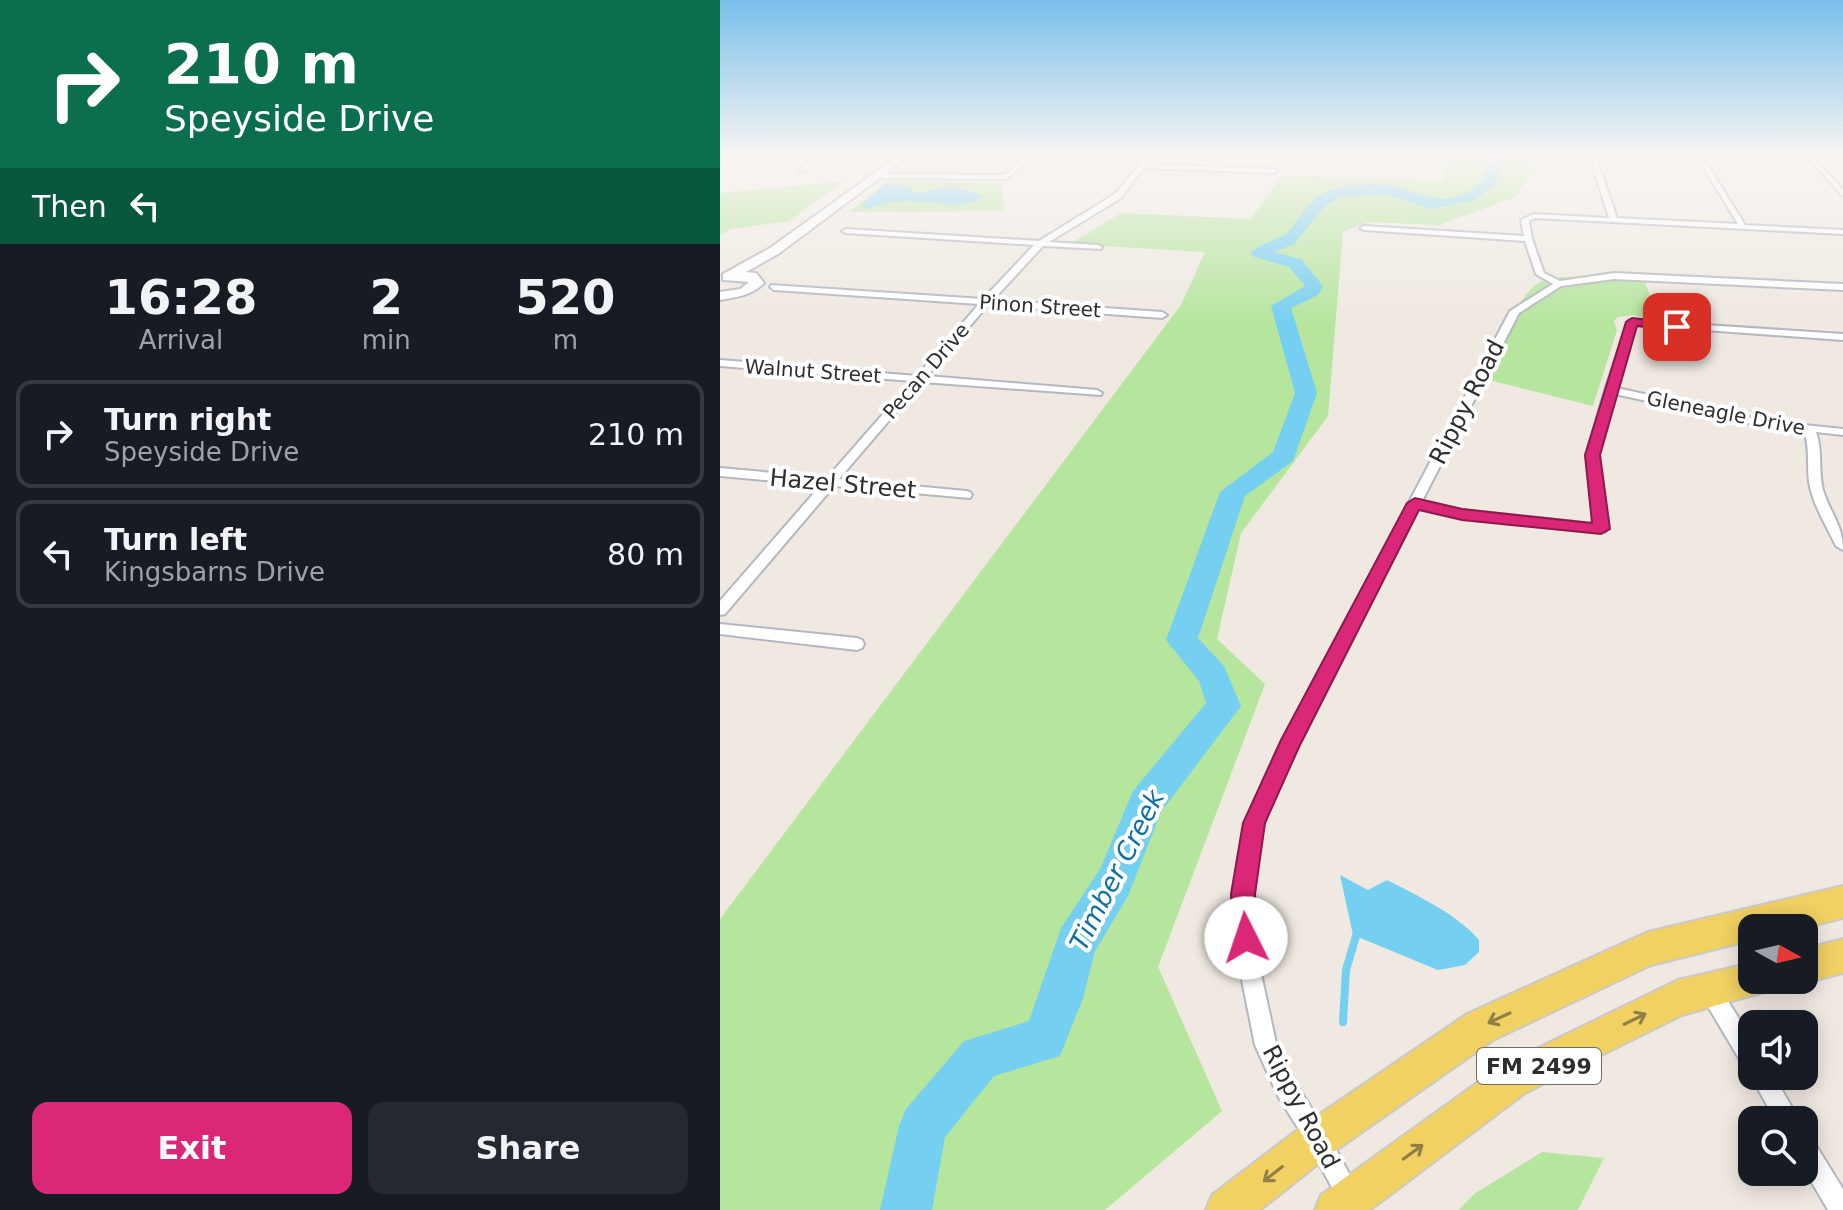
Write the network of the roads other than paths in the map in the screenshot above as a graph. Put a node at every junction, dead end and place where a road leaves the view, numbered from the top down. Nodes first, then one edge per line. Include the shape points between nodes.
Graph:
1 (830, 210) edge
2 (1096, 210) edge
3 (1611, 210) edge
4 (1733, 210) edge
5 (1614, 220) junction
6 (1743, 227) junction
7 (1364, 228) dead end
8 (846, 231) dead end
9 (1843, 232) edge
10 (1528, 239) junction
11 (1041, 243) junction
12 (1098, 247) dead end
13 (774, 251) junction
14 (723, 278) edge
15 (754, 278) junction
16 (1559, 284) junction
17 (774, 287) dead end
18 (1843, 287) edge
19 (737, 294) junction
20 (720, 296) edge
21 (986, 302) junction
22 (720, 304) edge
23 (1162, 315) dead end
24 (1843, 337) edge
25 (720, 363) edge
26 (919, 379) junction
27 (1610, 390) junction
28 (1097, 393) dead end
29 (1809, 429) junction
30 (1843, 432) edge
31 (720, 472) edge
32 (831, 482) junction
33 (966, 495) dead end
34 (1415, 503) junction
35 (1843, 546) edge
36 (720, 610) edge
37 (720, 629) edge
38 (857, 644) dead end
39 (1843, 902) edge
40 (1843, 956) edge
41 (1818, 962) edge
42 (1738, 983) edge
43 (1710, 990) junction
44 (1738, 1036) edge
45 (1318, 1139) junction
46 (1818, 1170) edge
47 (1343, 1204) edge
48 (1227, 1210) edge
49 (1842, 1210) edge

1 - 13 street
2 - 11 street, Pecan Drive
3 - 5 street
4 - 6 street
5 - 6 street
5 - 10 street via 1534,216 1525,220
6 - 9 street
7 - 10 street
8 - 11 street
10 - 16 street via 1540,274
11 - 12 street
11 - 21 street, Pecan Drive
13 - 14 street
13 - 15 street
14 - 15 street
15 - 19 street via 755,286
16 - 18 street, Rippy Road via 1614,276
16 - 34 street, Rippy Road via 1515,311
17 - 21 street, Pinon Street
19 - 20 street
19 - 22 street
21 - 23 street, Pinon Street
21 - 26 street, Pecan Drive
24 - 27 street via 1632,322
25 - 26 street, Walnut Street
26 - 28 street, Walnut Street
26 - 32 street, Pecan Drive
27 - 29 street, Gleneagle Drive
27 - 34 street via 1592,455 1601,529 1462,514
29 - 30 street, Gleneagle Drive
29 - 35 street via 1817,448 1814,477 1819,498
31 - 32 street, Hazel Street
32 - 33 street, Hazel Street
32 - 36 street, Pecan Drive
34 - 45 street, Rippy Road via 1254,823 1243,894 1248,960 1266,1045
37 - 38 street
39 -> 45 main road, FM 2499 via 1648,949 1480,1027
40 - 41 main road
42 - 43 main road, FM 2499
43 - 44 street
47 -> 43 main road, FM 2499 via 1512,1080 1678,998
45 - 47 street, Rippy Road
45 -> 48 main road, FM 2499
46 - 49 street

